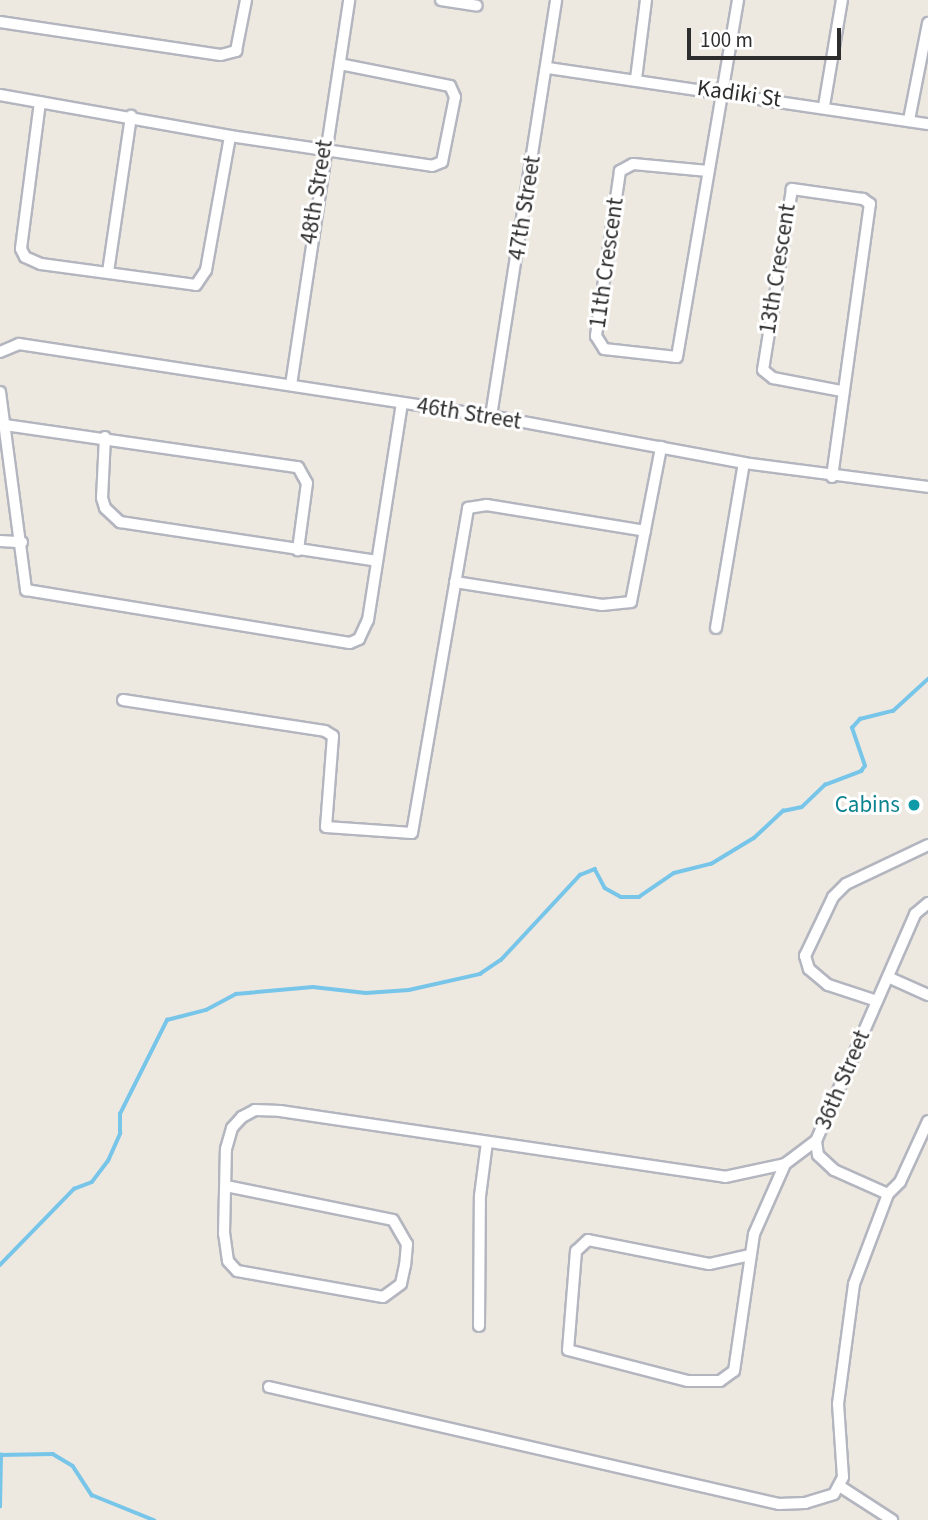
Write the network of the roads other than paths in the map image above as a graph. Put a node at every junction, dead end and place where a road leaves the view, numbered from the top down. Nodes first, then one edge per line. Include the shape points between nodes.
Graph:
1 (246, 0) edge
2 (349, 0) edge
3 (441, 0) edge
4 (556, 0) edge
5 (646, 0) edge
6 (738, 0) edge
7 (842, 0) edge
8 (477, 6) dead end
9 (0, 22) edge
10 (928, 23) edge
11 (341, 64) junction
12 (548, 68) junction
13 (636, 79) junction
14 (722, 92) junction
15 (0, 95) edge
16 (40, 102) junction
17 (824, 106) junction
18 (131, 116) junction
19 (909, 120) junction
20 (928, 124) edge
21 (230, 136) junction
22 (323, 146) junction
23 (708, 171) junction
24 (108, 272) junction
25 (0, 352) edge
26 (291, 385) junction
27 (841, 391) junction
28 (0, 392) edge
29 (402, 404) junction
30 (491, 416) junction
31 (5, 425) junction
32 (105, 437) junction
33 (661, 447) junction
34 (744, 463) junction
35 (832, 477) junction
36 (928, 487) edge
37 (645, 531) junction
38 (0, 541) edge
39 (22, 542) junction
40 (298, 550) junction
41 (377, 561) junction
42 (455, 582) junction
43 (716, 628) dead end
44 (123, 700) dead end
45 (928, 845) edge
46 (928, 903) edge
47 (890, 978) junction
48 (928, 995) edge
49 (877, 1001) junction
50 (928, 1121) edge
51 (817, 1141) junction
52 (487, 1142) junction
53 (785, 1164) junction
54 (226, 1186) junction
55 (888, 1194) junction
56 (750, 1255) junction
57 (479, 1326) dead end
58 (270, 1387) dead end
59 (841, 1487) junction
60 (892, 1520) edge

1 - 9 street via 236,51 221,55
2 - 11 street, 48th Street
3 - 8 street
4 - 12 street, 47th Street
5 - 13 street
6 - 14 street, 11th Crescent
7 - 17 street
10 - 19 street
11 - 22 street, 48th Street
11 - 22 street via 450,86 455,91 450,126 437,165
12 - 13 street, Kadiki St
12 - 30 street, 47th Street
13 - 14 street, Kadiki St
14 - 17 street, Kadiki St
14 - 23 street, 11th Crescent
15 - 16 street
16 - 18 street
16 - 24 street via 21,249 33,262
17 - 19 street, Kadiki St
18 - 21 street
18 - 24 street
19 - 20 street, Kadiki St
21 - 22 street
21 - 24 street via 203,280 188,286
22 - 26 street, 48th Street
23 - 23 street, 11th Crescent via 677,357 604,349 596,336 620,171 633,164
25 - 26 street, 46th Street via 9,345
26 - 29 street, 46th Street
27 - 27 street, 13th Crescent via 870,204 863,199 792,189 763,370 773,378
27 - 35 street, 13th Crescent
28 - 31 street
29 - 30 street, 46th Street
29 - 41 street
30 - 33 street, 46th Street
31 - 32 street
31 - 39 street
32 - 40 street via 102,498 105,508 120,522
32 - 40 street via 298,467 307,483
33 - 34 street, 46th Street
33 - 37 street
34 - 35 street, 46th Street
34 - 43 street
35 - 36 street, 46th Street
37 - 42 street via 636,593 623,606
37 - 42 street via 487,505 468,508
38 - 39 street
39 - 41 street via 26,590 350,643 366,630
40 - 41 street
42 - 44 street via 412,833 326,827 334,736 325,731
45 - 49 street via 846,884 833,897 805,956 809,969 828,985
46 - 47 street, 36th Street via 915,915
47 - 48 street
47 - 49 street, 36th Street
49 - 51 street, 36th Street
50 - 55 street via 900,1182
51 - 53 street, 36th Street
51 - 55 street via 818,1155 834,1170
52 - 53 street, 36th Street via 725,1177
52 - 54 street, 36th Street via 255,1110 242,1117 228,1136
52 - 57 street via 480,1196
53 - 56 street via 754,1234
54 - 54 street via 224,1234 228,1261 237,1271 371,1297 383,1297 401,1284 407,1244 393,1220
55 - 59 street via 854,1284 838,1404
56 - 56 street via 740,1356 734,1371 720,1381 688,1381 568,1350 576,1251 589,1240 709,1264
58 - 59 street via 779,1504 805,1503
59 - 60 street

